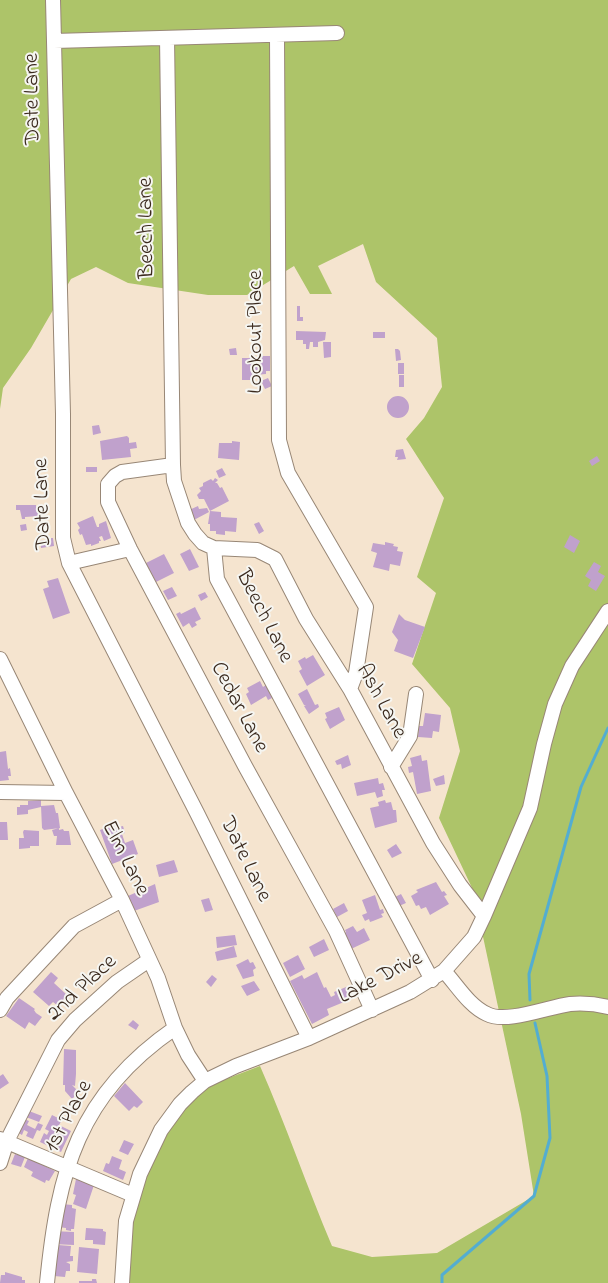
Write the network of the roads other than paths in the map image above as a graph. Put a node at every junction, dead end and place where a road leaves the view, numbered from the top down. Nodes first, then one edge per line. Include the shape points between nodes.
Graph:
1 (53, 0) edge
2 (337, 34) dead end
3 (276, 36) junction
4 (167, 38) junction
5 (54, 40) junction
6 (173, 465) junction
7 (214, 548) junction
8 (130, 549) junction
9 (69, 563) junction
10 (608, 611) edge
11 (0, 659) edge
12 (350, 689) junction
13 (416, 694) dead end
14 (391, 767) junction
15 (0, 792) edge
16 (66, 793) junction
17 (122, 900) junction
18 (484, 916) junction
19 (149, 960) junction
20 (444, 971) junction
21 (432, 980) junction
22 (608, 1007) edge
23 (0, 1010) edge
24 (372, 1010) junction
25 (175, 1028) junction
26 (309, 1038) junction
27 (205, 1081) junction
28 (3, 1140) edge
29 (0, 1163) edge
30 (67, 1167) junction
31 (133, 1195) junction
32 (47, 1283) edge
33 (122, 1283) edge

1 - 5 street, Date Lane
2 - 3 street
3 - 4 street
3 - 12 street, Lookout Place via 279,440 288,473 366,607 356,673
4 - 5 street
4 - 6 street, Beech Lane
5 - 9 street, Date Lane via 63,538
6 - 7 street, Beech Lane via 174,481 188,523 203,543
6 - 8 street, Cedar Lane via 122,472 108,484 108,502
7 - 12 street, Ash Lane via 256,550 275,559 306,619
7 - 21 street, Beech Lane via 217,578
8 - 9 street
8 - 24 street, Cedar Lane via 336,930
9 - 26 street, Date Lane
10 - 18 street, Lake Drive via 572,666 555,704 530,808
11 - 16 street, Elm Lane
12 - 14 street, Ash Lane
13 - 14 street via 410,736
14 - 18 street, Ash Lane via 433,843
15 - 16 street
16 - 17 street, Elm Lane
17 - 19 street, Elm Lane
17 - 23 street via 74,926 7,998
18 - 20 street, Lake Drive via 474,937
19 - 25 street, Elm Lane
19 - 28 street, 2nd Place via 116,982 58,1040
20 - 21 street, Lake Drive
20 - 22 street via 478,1009 493,1017 505,1018 569,1004
21 - 24 street, Lake Drive
24 - 26 street, Lake Drive
25 - 27 street, Elm Lane
25 - 30 street, 1st Place via 118,1076 92,1111
26 - 27 street, Lake Drive
27 - 31 street, Lake Drive via 180,1104 161,1130
28 - 29 street, 2nd Place
28 - 30 street
30 - 31 street
30 - 32 street, 1st Place via 52,1232
31 - 33 street, Lake Drive via 126,1220

